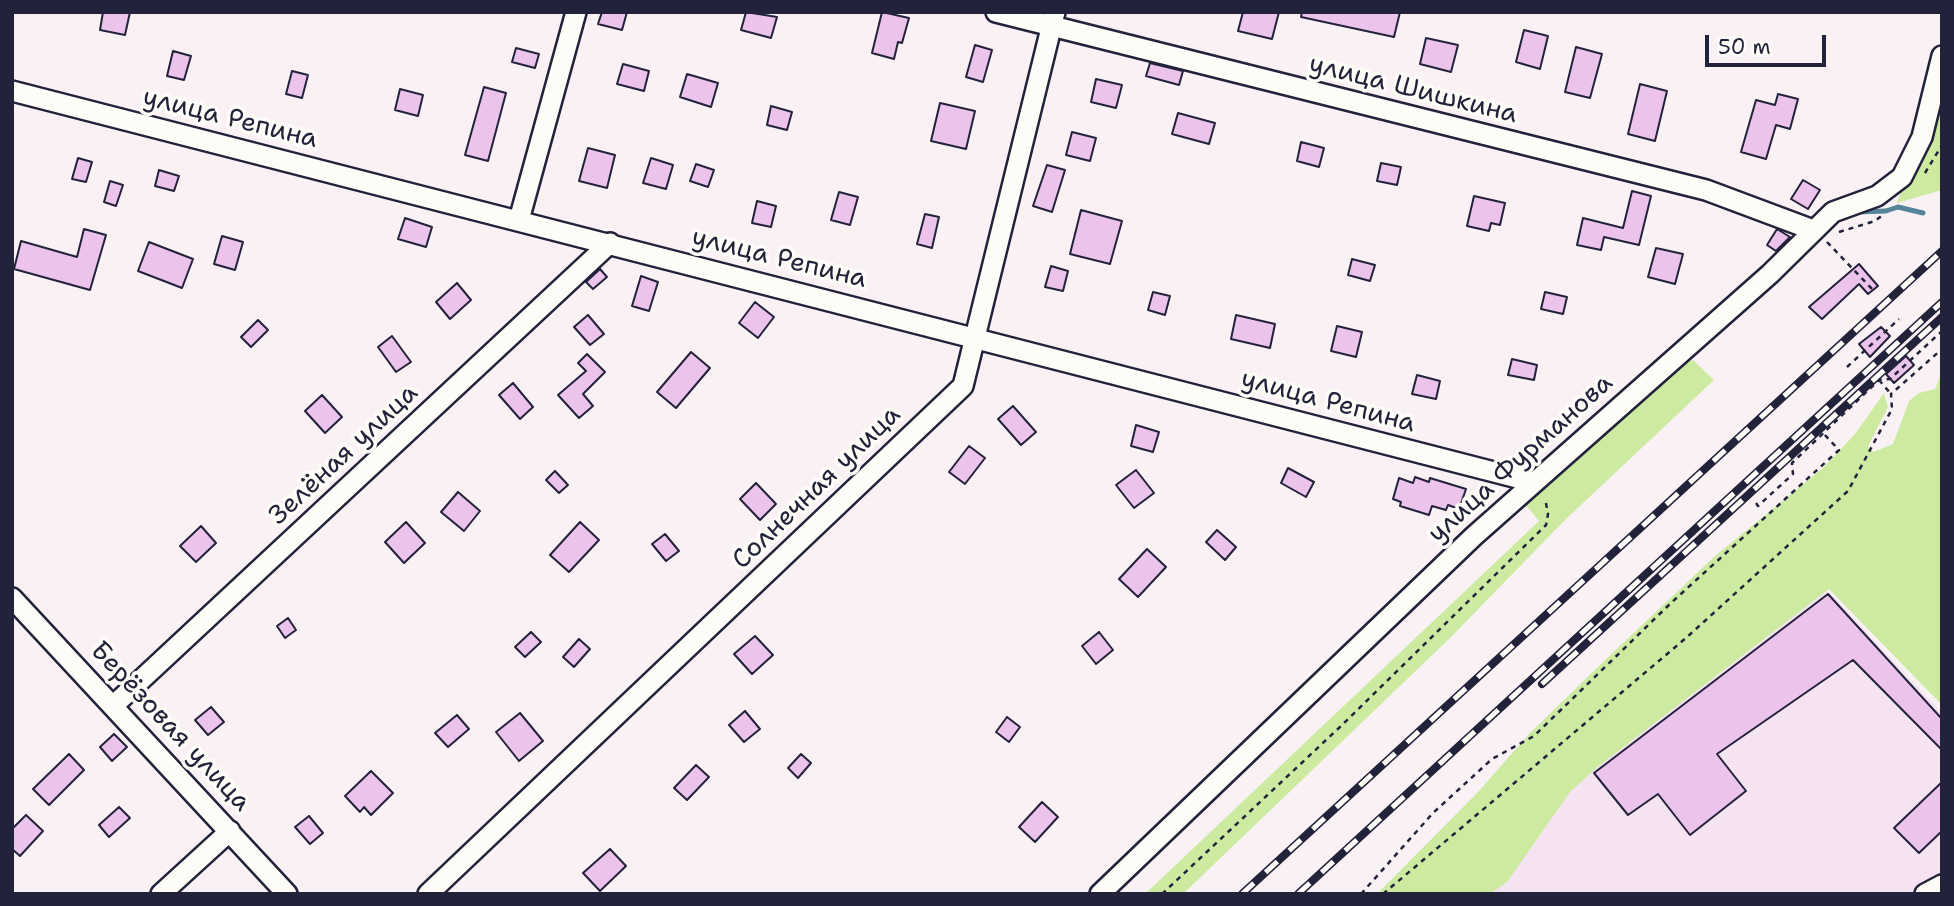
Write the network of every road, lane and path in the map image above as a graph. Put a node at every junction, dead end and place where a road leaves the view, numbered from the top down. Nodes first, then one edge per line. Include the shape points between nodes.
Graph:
1 (576, 12) edge
2 (996, 12) edge
3 (1053, 19) edge
4 (1942, 55) edge
5 (12, 91) edge
6 (519, 220) junction
7 (1813, 230) junction
8 (610, 243) junction
9 (1873, 290) dead end
10 (1899, 319) dead end
11 (1942, 331) edge
12 (976, 337) junction
13 (1942, 349) edge
14 (1847, 367) dead end
15 (1879, 380) junction
16 (1891, 394) junction
17 (1824, 433) junction
18 (1537, 478) junction
19 (1756, 503) dead end
20 (12, 598) edge
21 (114, 705) junction
22 (230, 831) junction
23 (1942, 885) edge
24 (161, 894) edge
25 (287, 894) edge
26 (428, 894) edge
27 (1100, 894) edge
28 (1162, 894) edge
29 (1361, 894) edge
30 (1383, 894) edge
31 (1925, 894) edge

1 - 6 street
2 - 3 street, улица Шишкина
3 - 7 street, улица Шишкина via 1706,190
3 - 12 street, Солнечная улица
4 - 7 street, улица Фурманова via 1922,137 1902,177 1877,196 1833,212
5 - 6 street, улица Репина
6 - 8 street, улица Репина
7 - 9 path
7 - 18 street, улица Фурманова via 1770,274
8 - 12 street, улица Репина
8 - 21 street, Зелёная улица
10 - 14 path
11 - 15 path via 1890,379
12 - 18 street, улица Репина
12 - 26 street, Солнечная улица via 963,386
13 - 16 path
15 - 16 path
15 - 17 path
16 - 30 path via 1892,409 1848,491 1686,638
17 - 19 path via 1791,463 1793,474 1758,506
17 - 29 path via 1839,450 1534,736 1492,759 1433,813
18 - 27 street, улица Фурманова
18 - 28 path via 1548,514 1546,525 1342,726
20 - 21 street, Берёзовая улица
21 - 22 street, Берёзовая улица
22 - 24 street
22 - 25 street, Берёзовая улица
23 - 31 street

